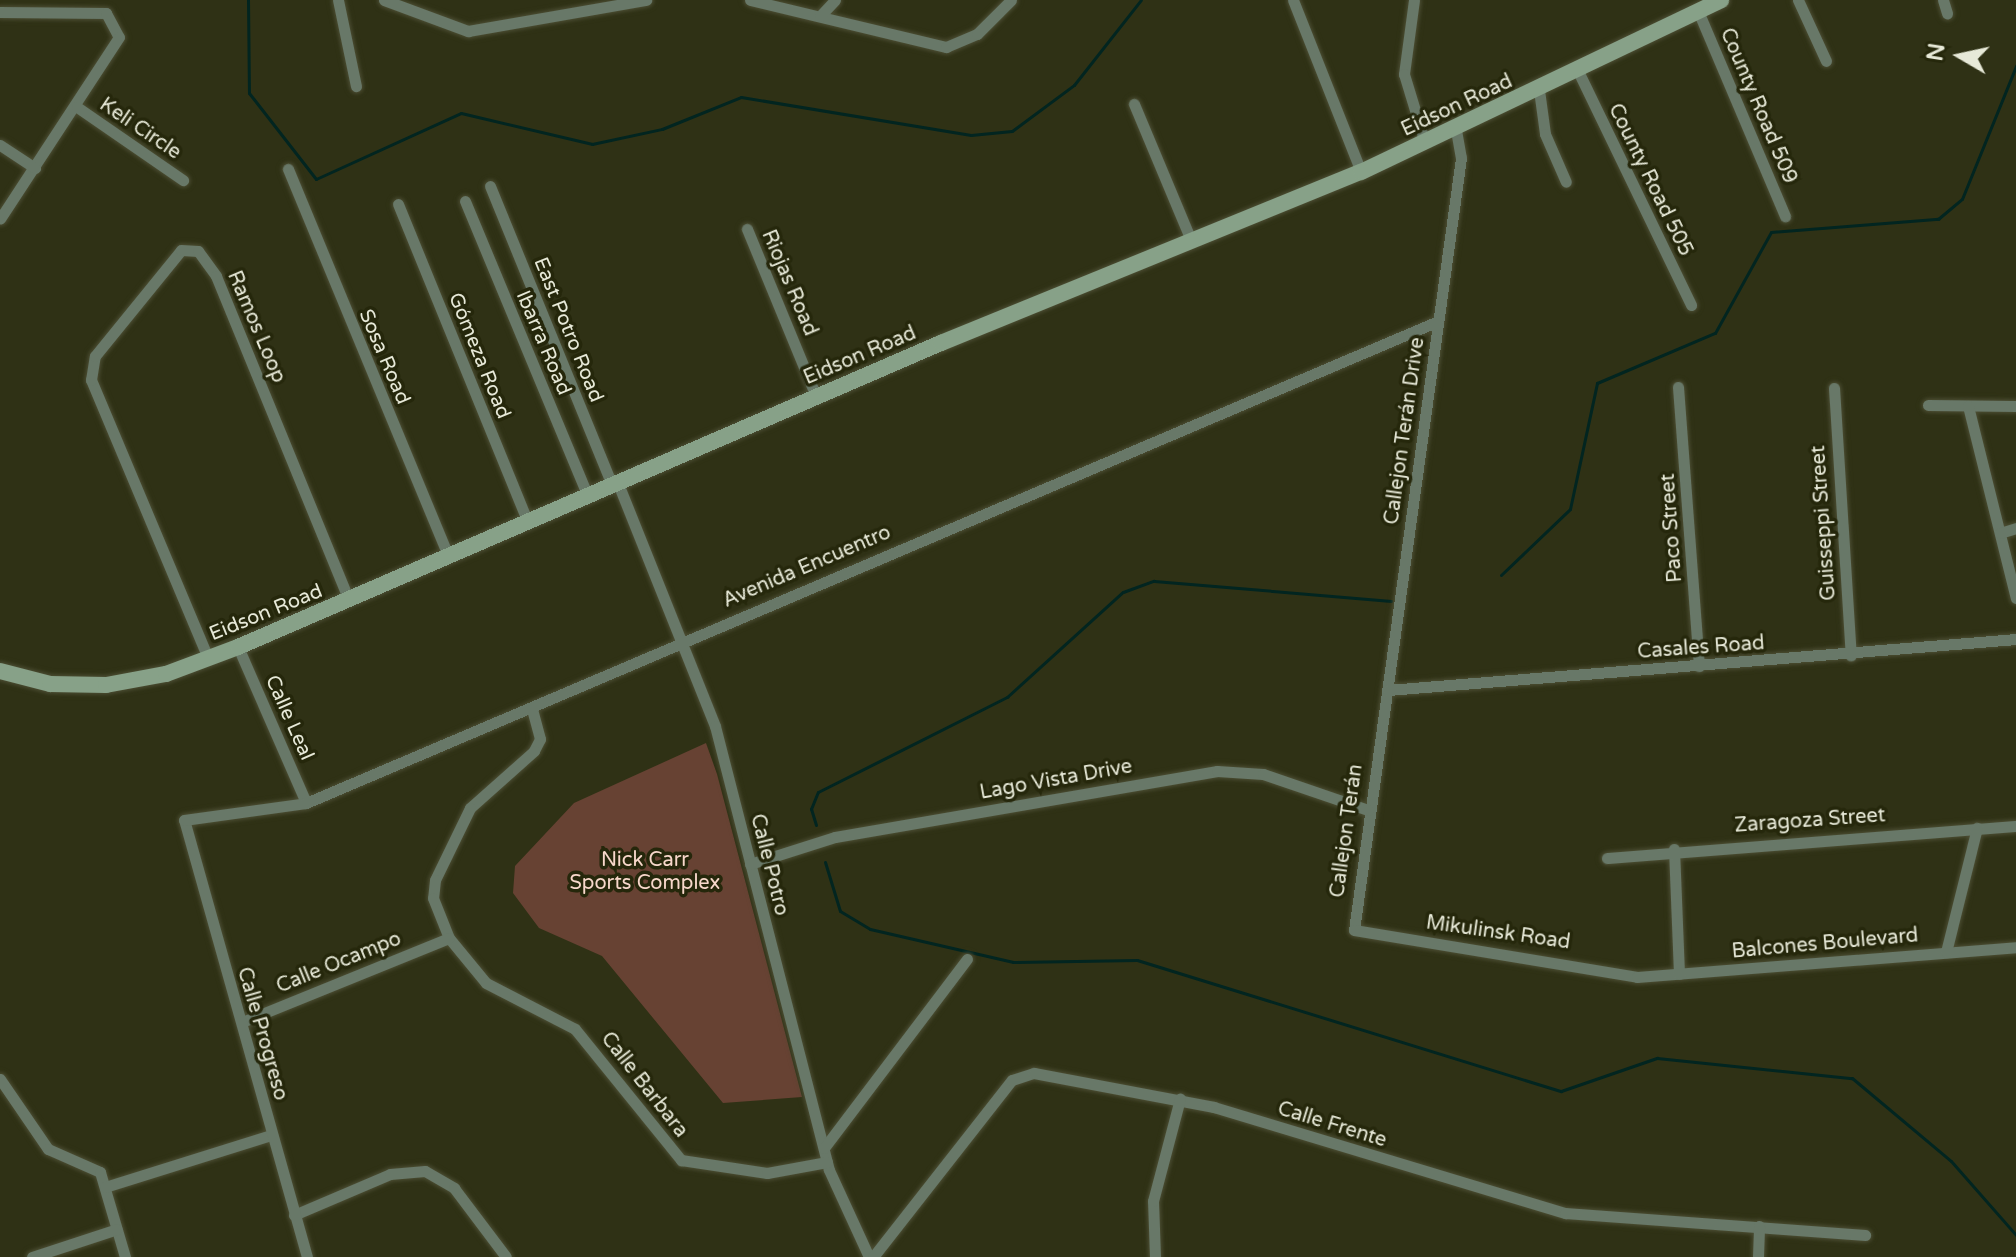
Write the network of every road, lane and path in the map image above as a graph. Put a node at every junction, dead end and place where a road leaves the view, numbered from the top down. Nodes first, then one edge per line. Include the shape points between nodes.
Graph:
1 (338, 0) edge
2 (384, 0) edge
3 (646, 0) edge
4 (750, 0) edge
5 (835, 0) edge
6 (1011, 0) edge
7 (1293, 0) edge
8 (1414, 0) edge
9 (1721, 0) edge
10 (1798, 0) edge
11 (1943, 0) edge
12 (1698, 11) junction
13 (0, 12) edge
14 (1947, 13) dead end
15 (820, 16) junction
16 (1826, 61) dead end
17 (1578, 71) junction
18 (356, 86) dead end
19 (1539, 90) junction
20 (1134, 104) dead end
21 (77, 107) junction
22 (1456, 130) junction
23 (1425, 143) junction
24 (0, 145) edge
25 (35, 168) junction
26 (288, 169) dead end
27 (1361, 172) junction
28 (183, 180) dead end
29 (1566, 182) dead end
30 (490, 186) dead end
31 (465, 201) dead end
32 (398, 204) dead end
33 (1785, 216) dead end
34 (0, 219) edge
35 (747, 229) dead end
36 (1191, 240) junction
37 (1691, 305) dead end
38 (1438, 321) junction
39 (1678, 387) dead end
40 (1834, 388) dead end
41 (816, 396) junction
42 (1928, 405) dead end
43 (1968, 406) junction
44 (2016, 406) edge
45 (616, 486) junction
46 (588, 497) junction
47 (528, 522) junction
48 (2016, 528) edge
49 (2000, 533) junction
50 (449, 557) junction
51 (2016, 598) edge
52 (349, 600) junction
53 (2016, 639) edge
54 (683, 640) junction
55 (238, 647) junction
56 (1851, 655) junction
57 (208, 658) junction
58 (1699, 666) junction
59 (0, 671) edge
60 (1388, 690) junction
61 (532, 709) junction
62 (1379, 737) joint
63 (306, 803) junction
64 (1368, 810) junction
65 (184, 820) joint
66 (2016, 826) edge
67 (1977, 828) junction
68 (1674, 849) junction
69 (1607, 858) dead end
70 (750, 864) junction
71 (1354, 930) joint
72 (449, 938) junction
73 (2016, 947) edge
74 (1946, 952) junction
75 (967, 959) dead end
76 (1679, 974) junction
77 (1637, 977) joint
78 (242, 1022) junction
79 (0, 1079) edge
80 (1180, 1099) junction
81 (271, 1135) junction
82 (824, 1148) junction
83 (827, 1162) junction
84 (105, 1187) junction
85 (294, 1215) junction
86 (1759, 1226) junction
87 (117, 1229) junction
88 (1865, 1235) dead end
89 (32, 1257) edge
90 (125, 1257) edge
91 (307, 1257) edge
92 (506, 1257) edge
93 (871, 1257) edge
94 (1155, 1257) edge
95 (1758, 1257) edge

1 - 18 street
2 - 3 street via 450,28 477,31
4 - 15 street
5 - 15 street
6 - 15 street via 977,34 946,47
7 - 27 street
8 - 23 street via 1404,74
9 - 12 street, Eidson Road
10 - 16 street
11 - 14 street
12 - 17 street, Eidson Road
12 - 33 street, County Road 509
13 - 21 street via 106,13 119,37
17 - 19 street, Eidson Road
17 - 37 street, County Road 505
19 - 22 street, Eidson Road
19 - 29 street via 1545,134
20 - 36 street
21 - 25 street
21 - 28 street, Keli Circle
22 - 23 street, Eidson Road
22 - 38 street, Callejon Terán Drive via 1461,158
23 - 27 street, Eidson Road
24 - 25 street
25 - 34 street
26 - 50 street, Sosa Road
27 - 36 street, Eidson Road
30 - 45 street, East Potro Road
31 - 46 street, Ibarra Road
32 - 47 street, Gómeza Road
35 - 41 street, Riojas Road
36 - 41 street, Eidson Road
38 - 54 street, Avenida Encuentro
38 - 60 street, Callejon Terán Drive
39 - 58 street, Paco Street
40 - 56 street, Guisseppi Street
41 - 45 street, Eidson Road
42 - 43 street
43 - 44 street
43 - 49 street
45 - 46 street, Eidson Road
45 - 54 street, Calle Potro
46 - 47 street, Eidson Road
47 - 50 street, Eidson Road
48 - 49 street
49 - 51 street
50 - 52 street, Eidson Road
52 - 55 street, Eidson Road
52 - 57 street, Ramos Loop via 216,276 198,251 181,250 95,356 91,380
53 - 56 street, Casales Road
54 - 61 street, Avenida Encuentro
54 - 70 street, Calle Potro
55 - 57 street, Eidson Road
55 - 63 street, Calle Leal
56 - 58 street, Casales Road
57 - 59 street, Eidson Road via 106,685 50,684
58 - 60 street, Casales Road
60 - 62 street, Callejon Terán Drive
61 - 63 street, Avenida Encuentro
61 - 72 street, Calle Barbara via 540,739 534,751 470,808 435,880 433,898
62 - 64 street, Callejon Terán
63 - 65 street, Avenida Encuentro
64 - 70 street, Lago Vista Drive via 1263,774 1217,771 835,837
64 - 71 street, Callejon Terán
65 - 78 street, Calle Progreso
66 - 67 street, Zaragoza Street
67 - 68 street, Zaragoza Street
67 - 74 street
68 - 69 street, Zaragoza Street
68 - 76 street
70 - 82 street, Calle Potro
71 - 77 street, Mikulinsk Road
72 - 78 street, Calle Ocampo
72 - 83 street, Calle Barbara via 486,983 575,1029 681,1160 767,1173
73 - 74 street, Balcones Boulevard
74 - 76 street, Balcones Boulevard
75 - 82 street
76 - 77 street, Balcones Boulevard
78 - 81 street, Calle Progreso
79 - 84 street via 48,1149 87,1161
80 - 86 street, Calle Frente via 1535,1207
80 - 93 street, Calle Frente via 1023,1074
80 - 94 street via 1153,1201
81 - 84 street
81 - 85 street, Calle Progreso
82 - 83 street, Calle Potro
83 - 93 street, Calle Potro
84 - 87 street
85 - 91 street, Calle Progreso
85 - 92 street via 390,1174 425,1171 454,1188
86 - 88 street, Calle Frente
86 - 95 street
87 - 89 street
87 - 90 street

